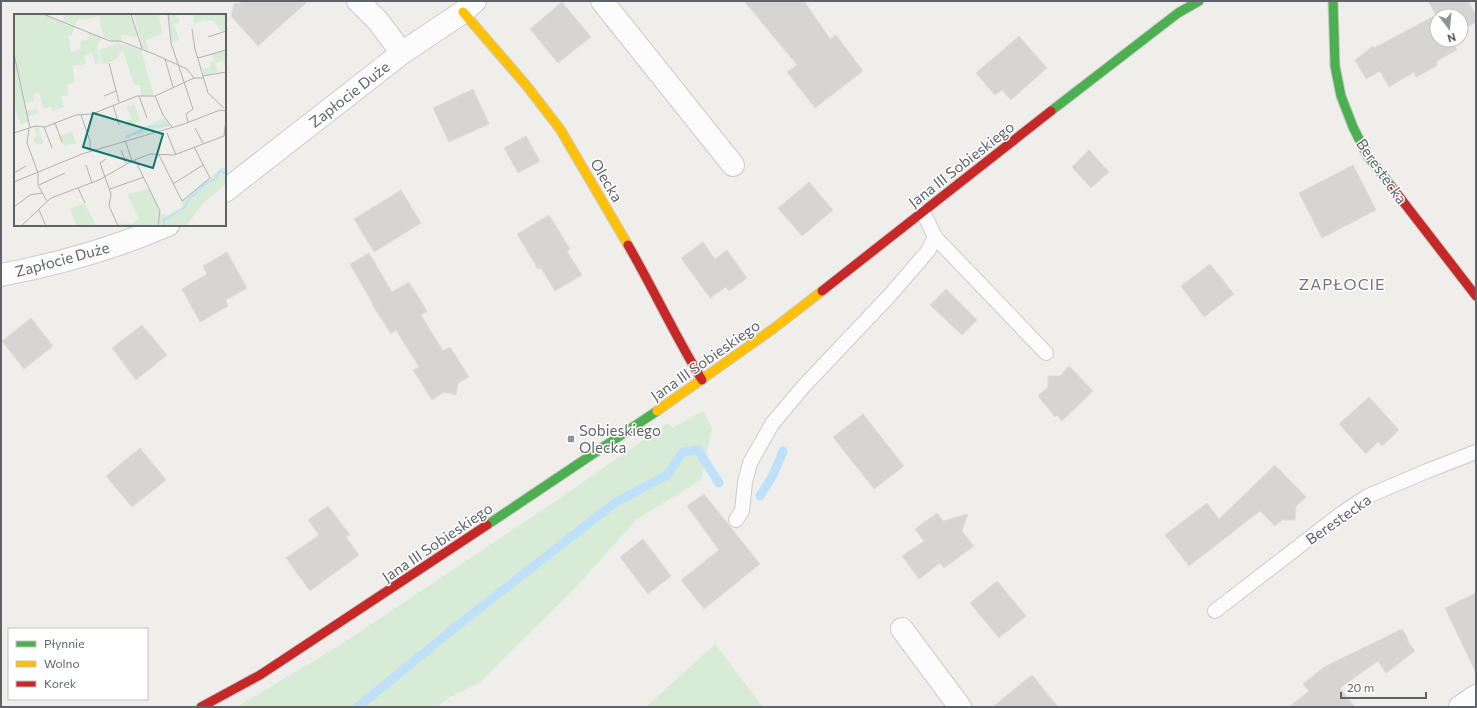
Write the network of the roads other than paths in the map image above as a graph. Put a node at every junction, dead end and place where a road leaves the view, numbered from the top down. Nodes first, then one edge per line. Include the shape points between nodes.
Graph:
1 (358, 1) edge
2 (602, 1) edge
3 (1199, 1) edge
4 (1333, 1) edge
5 (469, 6) edge
6 (402, 53) junction
7 (733, 165) dead end
8 (226, 190) edge
9 (923, 212) junction
10 (166, 226) edge
11 (935, 237) junction
12 (1, 275) edge
13 (1476, 296) edge
14 (1046, 353) dead end
15 (702, 380) junction
16 (1476, 452) edge
17 (736, 520) dead end
18 (1215, 611) dead end
19 (902, 629) dead end
20 (1476, 696) edge
21 (201, 707) edge
22 (960, 707) edge
23 (1460, 707) edge

1 - 6 street via 378,21
2 - 7 street
3 - 9 street, Jana III Sobieskiego via 1178,13 1117,59
4 - 13 street, Berestecka via 1335,74 1340,96 1358,138 1367,155
5 - 6 street, Zapłocie Duże
5 - 15 street, Olecka via 560,129 651,285
6 - 8 street, Zapłocie Duże
9 - 11 lane
9 - 15 street, Jana III Sobieskiego via 773,329
10 - 12 street, Zapłocie Duże via 73,258
11 - 14 lane
11 - 17 lane via 928,251 890,295 772,424 750,463 742,511
15 - 21 street, Jana III Sobieskiego via 260,675
16 - 18 lane, Berestecka via 1368,496 1342,513
19 - 22 street
20 - 23 street

